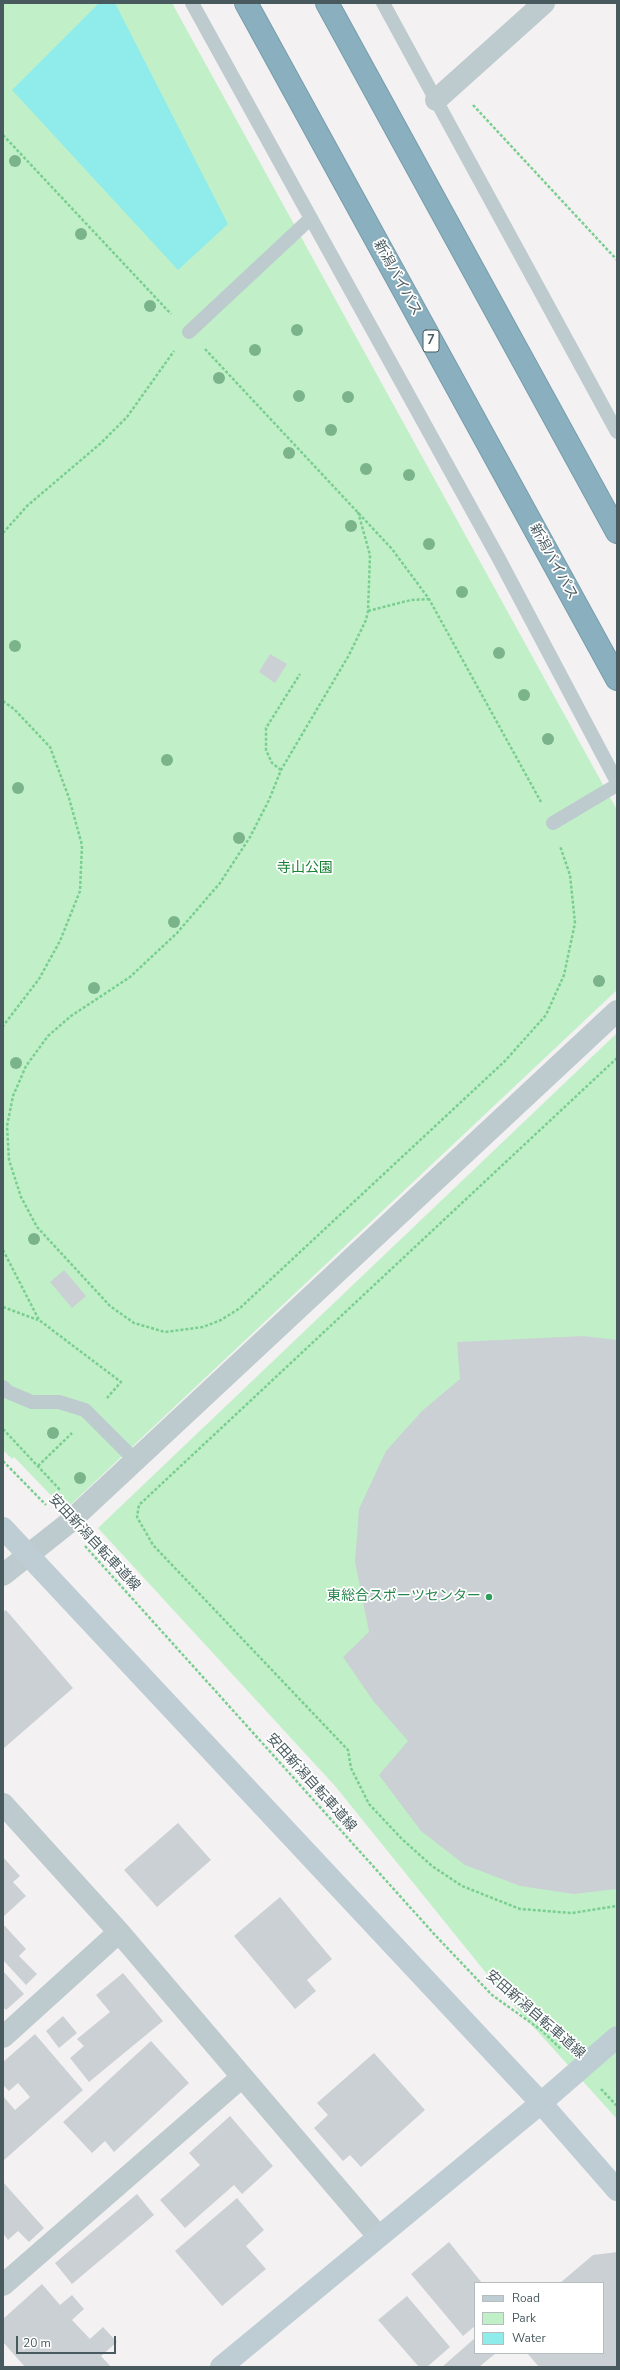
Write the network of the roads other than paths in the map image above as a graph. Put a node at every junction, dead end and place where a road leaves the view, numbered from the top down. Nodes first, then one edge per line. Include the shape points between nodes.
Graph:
1 (192, 3) edge
2 (246, 3) edge
3 (327, 3) edge
4 (383, 3) edge
5 (544, 3) edge
6 (436, 100) junction
7 (311, 218) junction
8 (189, 332) road end
9 (617, 432) edge
10 (617, 532) edge
11 (617, 680) edge
12 (617, 782) edge
13 (617, 785) edge
14 (553, 823) road end
15 (617, 1011) edge
16 (3, 1387) edge
17 (136, 1460) junction
18 (3, 1528) edge
19 (28, 1555) junction
20 (3, 1575) edge
21 (3, 1804) edge
22 (119, 1932) junction
23 (3, 2037) edge
24 (617, 2037) edge
25 (242, 2077) junction
26 (540, 2103) junction
27 (617, 2190) edge
28 (378, 2236) junction
29 (3, 2285) edge
30 (221, 2367) edge

1 - 7 lane
2 - 11 highway, 新潟バイパス / 7
3 - 10 highway
4 - 6 lane
5 - 6 street
6 - 9 lane
7 - 8 lane
7 - 12 lane via 502,564
13 - 14 lane
15 - 17 street
16 - 17 lane via 8,1392 32,1402 59,1402 85,1410
17 - 19 street
18 - 19 street
19 - 20 street
19 - 26 street
21 - 22 street
22 - 23 street
22 - 25 street
24 - 26 street
25 - 28 street
25 - 29 street
26 - 27 street
26 - 28 street
28 - 30 street

